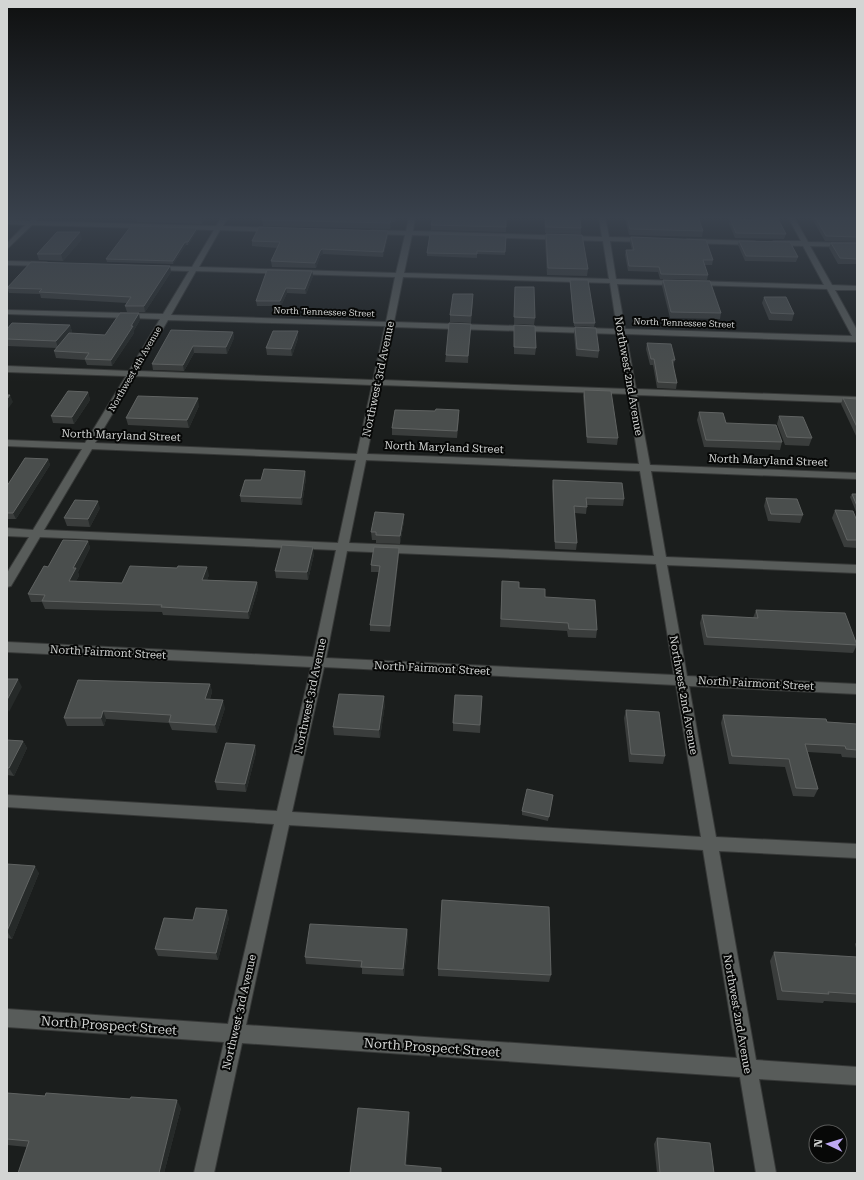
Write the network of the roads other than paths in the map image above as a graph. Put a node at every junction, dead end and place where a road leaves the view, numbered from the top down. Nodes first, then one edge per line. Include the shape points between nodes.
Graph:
1 (192, 272) edge
2 (299, 272) edge
3 (612, 272) edge
4 (822, 272) edge
5 (400, 275) junction
6 (613, 281) junction
7 (830, 287) junction
8 (857, 288) edge
9 (7, 312) edge
10 (165, 318) junction
11 (390, 324) junction
12 (622, 331) junction
13 (857, 339) edge
14 (7, 369) edge
15 (132, 374) junction
16 (377, 383) junction
17 (632, 392) junction
18 (857, 400) edge
19 (7, 443) edge
20 (90, 446) junction
21 (362, 456) junction
22 (645, 467) junction
23 (857, 476) edge
24 (7, 532) edge
25 (37, 533) junction
26 (342, 547) junction
27 (661, 560) junction
28 (857, 569) edge
29 (7, 583) edge
30 (7, 647) edge
31 (318, 663) junction
32 (681, 679) junction
33 (857, 689) edge
34 (7, 801) edge
35 (283, 817) junction
36 (709, 844) junction
37 (857, 851) edge
38 (7, 1018) edge
39 (234, 1033) junction
40 (748, 1069) junction
41 (857, 1076) edge
42 (204, 1173) edge
43 (766, 1173) edge

1 - 10 street, Northwest 4th Avenue
2 - 5 street
3 - 6 street, Northwest 2nd Avenue
4 - 7 street
5 - 6 street
5 - 11 street, Northwest 3rd Avenue
6 - 7 street
6 - 12 street, Northwest 2nd Avenue
7 - 8 street
7 - 13 street
9 - 10 street, North Tennessee Street
10 - 11 street, North Tennessee Street
10 - 15 street, Northwest 4th Avenue
11 - 12 street, North Tennessee Street
11 - 16 street, Northwest 3rd Avenue
12 - 13 street, North Tennessee Street
12 - 17 street, Northwest 2nd Avenue
14 - 15 street
15 - 16 street
15 - 20 street, Northwest 4th Avenue
16 - 17 street
16 - 21 street, Northwest 3rd Avenue
17 - 18 street
17 - 22 street, Northwest 2nd Avenue
19 - 20 street, North Maryland Street
20 - 21 street, North Maryland Street
20 - 25 street, Northwest 4th Avenue
21 - 22 street, North Maryland Street
21 - 26 street, Northwest 3rd Avenue
22 - 23 street, North Maryland Street
22 - 27 street, Northwest 2nd Avenue
24 - 25 street
25 - 26 street
25 - 29 street, Northwest 4th Avenue
26 - 27 street
26 - 31 street, Northwest 3rd Avenue
27 - 28 street
27 - 32 street, Northwest 2nd Avenue
30 - 31 street, North Fairmont Street
31 - 32 street, North Fairmont Street
31 - 35 street, Northwest 3rd Avenue
32 - 33 street, North Fairmont Street
32 - 36 street, Northwest 2nd Avenue
34 - 35 street
35 - 36 street
35 - 39 street, Northwest 3rd Avenue
36 - 37 street
36 - 40 street, Northwest 2nd Avenue
38 - 39 street, North Prospect Street
39 - 40 street, North Prospect Street
39 - 42 street, Northwest 3rd Avenue
40 - 41 street, North Prospect Street
40 - 43 street, Northwest 2nd Avenue

